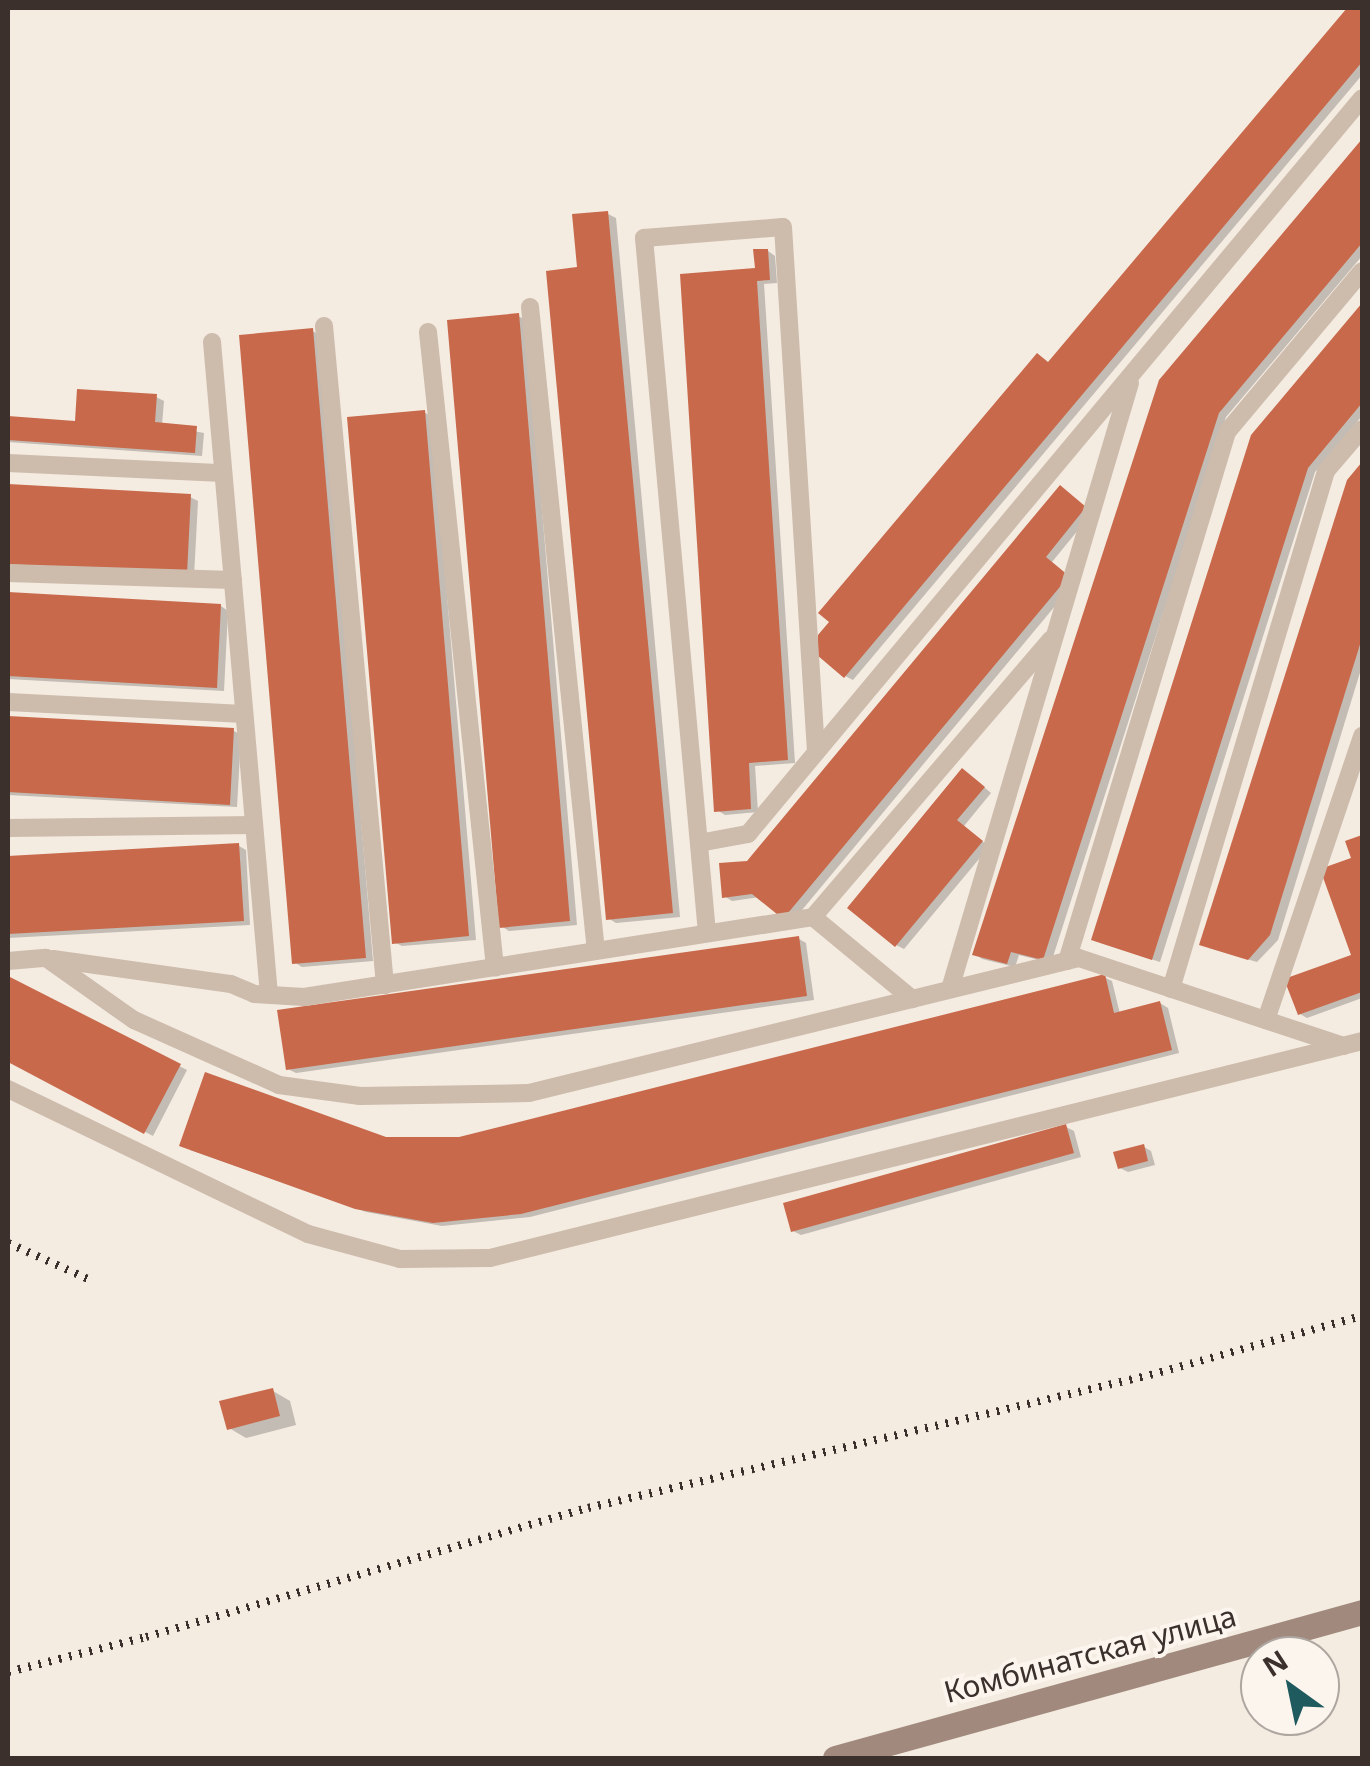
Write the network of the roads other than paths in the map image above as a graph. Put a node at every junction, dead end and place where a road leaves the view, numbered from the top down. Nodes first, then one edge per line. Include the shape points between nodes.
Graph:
1 (1362, 98) edge
2 (1362, 271) edge
3 (530, 307) dead end
4 (324, 326) dead end
5 (428, 332) dead end
6 (212, 342) dead end
7 (1132, 372) junction
8 (1362, 429) edge
9 (8, 463) edge
10 (223, 473) junction
11 (8, 573) edge
12 (233, 580) junction
13 (1055, 635) junction
14 (8, 702) edge
15 (244, 714) junction
16 (1362, 737) edge
17 (816, 752) junction
18 (254, 825) junction
19 (8, 828) edge
20 (699, 843) junction
21 (813, 917) junction
22 (708, 934) junction
23 (596, 951) junction
24 (46, 958) junction
25 (8, 960) edge
26 (1067, 961) junction
27 (494, 967) junction
28 (385, 985) junction
29 (1172, 988) junction
30 (950, 989) junction
31 (268, 995) junction
32 (912, 999) junction
33 (1266, 1020) junction
34 (1354, 1043) edge
35 (8, 1089) edge
36 (1362, 1612) edge
37 (835, 1758) edge

1 - 7 lane
2 - 26 lane via 1228,432
3 - 23 lane
4 - 28 lane
5 - 27 lane
6 - 10 lane
7 - 13 lane
7 - 17 lane
8 - 29 lane via 1326,471
9 - 10 lane
10 - 12 lane
11 - 12 lane
12 - 15 lane
13 - 21 lane
13 - 30 lane
14 - 15 lane
15 - 18 lane
16 - 33 lane
17 - 20 lane via 748,834
17 - 20 lane via 782,227 644,238
18 - 19 lane
18 - 31 lane
20 - 22 lane
21 - 22 lane
21 - 32 lane
22 - 23 lane
23 - 27 lane
24 - 25 lane
24 - 31 lane
24 - 32 lane via 134,1020 279,1086 360,1096 529,1092
26 - 29 lane via 1079,958
26 - 30 lane
27 - 28 lane
28 - 31 lane via 304,998
29 - 33 lane
30 - 32 lane
33 - 34 lane
34 - 35 lane via 490,1258 400,1259 308,1234
36 - 37 main road, Комбинатская улица

